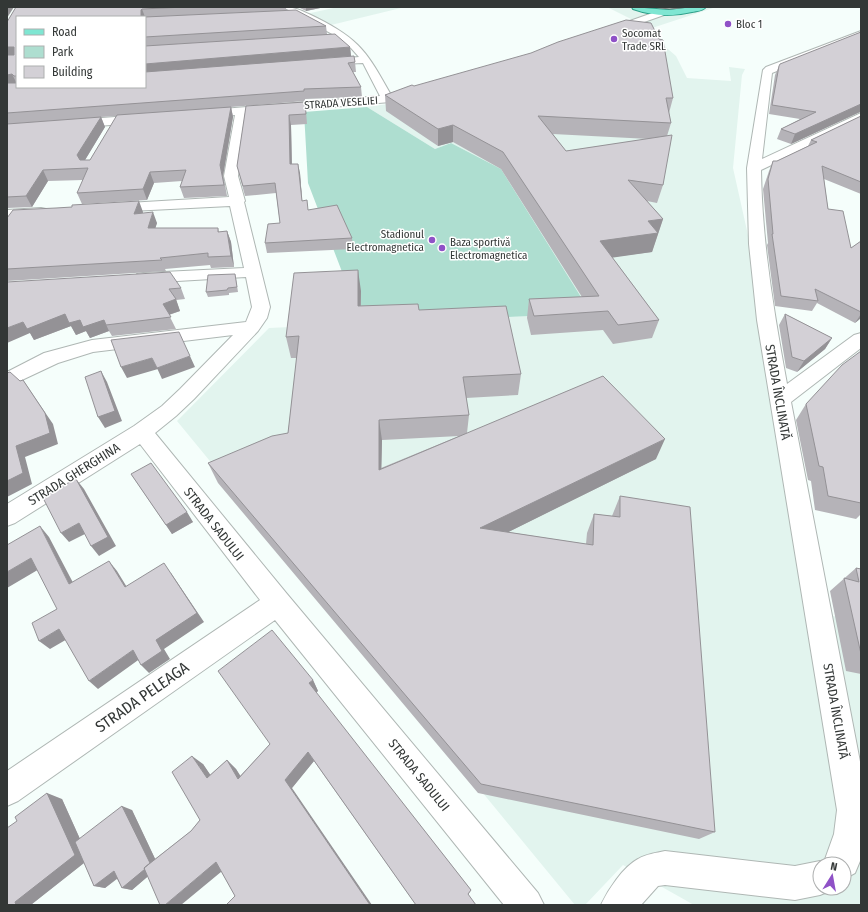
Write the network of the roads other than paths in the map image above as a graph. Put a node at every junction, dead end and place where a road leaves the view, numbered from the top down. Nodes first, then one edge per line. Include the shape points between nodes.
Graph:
1 (636, 7) edge
2 (675, 7) edge
3 (702, 7) edge
4 (284, 11) edge
5 (661, 13) junction
6 (600, 34) edge
7 (861, 34) edge
8 (342, 38) junction
9 (324, 39) edge
10 (366, 60) junction
11 (311, 64) edge
12 (425, 95) edge
13 (388, 100) junction
14 (242, 111) junction
15 (194, 115) edge
16 (861, 117) edge
17 (155, 118) edge
18 (116, 121) junction
19 (61, 125) edge
20 (108, 134) edge
21 (754, 168) junction
22 (238, 201) junction
23 (100, 208) edge
24 (54, 211) edge
25 (7, 214) edge
26 (254, 272) junction
27 (131, 279) edge
28 (252, 327) junction
29 (861, 339) edge
30 (7, 380) edge
31 (780, 400) junction
32 (142, 432) junction
33 (7, 516) edge
34 (278, 603) junction
35 (7, 790) edge
36 (844, 856) edge
37 (812, 880) edge
38 (526, 905) edge
39 (619, 905) edge

1 - 5 main road
2 - 5 main road
3 - 5 main road via 684,13
4 - 8 street via 300,14
5 - 6 street
7 - 21 street, STRADA ÎNCLINATĂ via 767,72
8 - 9 street
8 - 10 street via 356,48
10 - 11 street
10 - 13 street
12 - 13 street, STRADA VESELIEI
13 - 14 street, STRADA VESELIEI
14 - 15 street, STRADA VESELIEI
14 - 22 street via 231,170
16 - 21 street
17 - 18 street
18 - 19 street
18 - 20 street
21 - 31 street, STRADA ÎNCLINATĂ via 762,289
22 - 23 street
22 - 26 street
24 - 25 street
26 - 27 street
26 - 28 street via 261,307
28 - 30 street via 92,346 51,358
28 - 32 street via 187,394
29 - 31 street
31 - 36 street, STRADA ÎNCLINATĂ via 853,810 851,834
32 - 33 street, STRADA GHERGHINA
32 - 34 street, STRADA SADULUI
34 - 35 street, STRADA PELEAGA
34 - 38 street, STRADA SADULUI
37 - 39 street via 795,883 665,868 649,871

